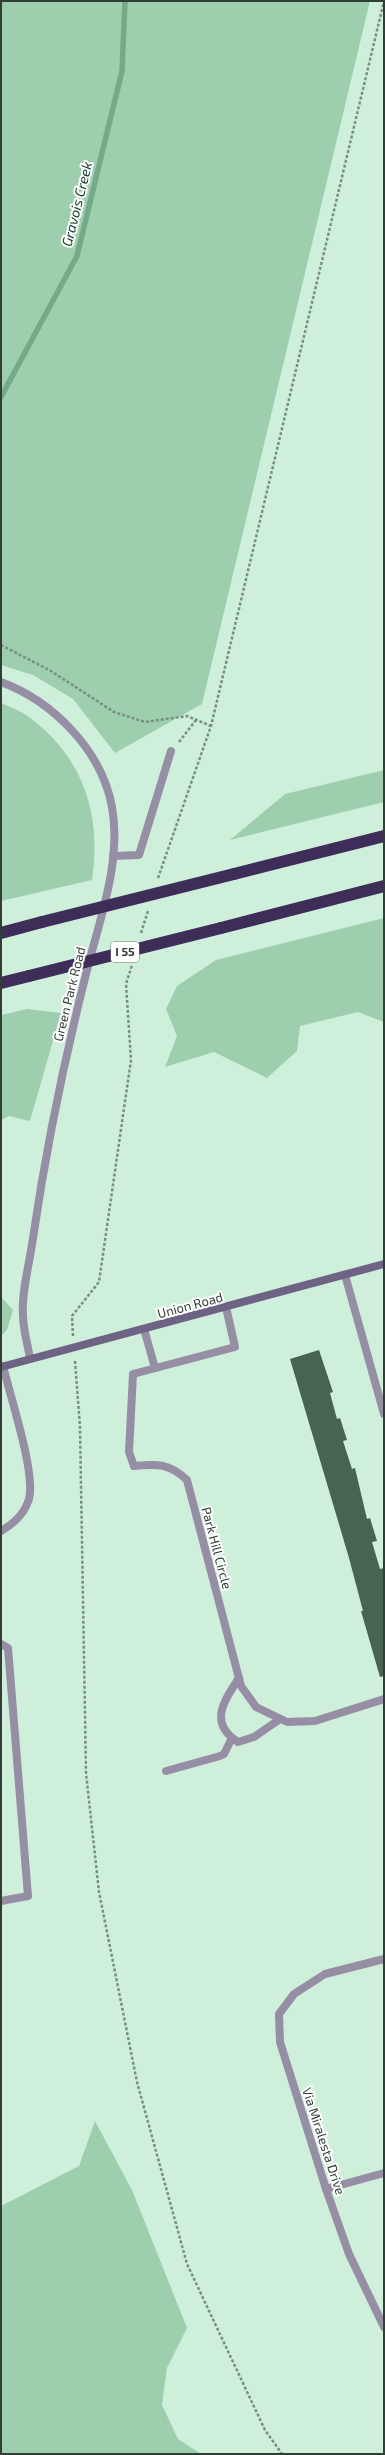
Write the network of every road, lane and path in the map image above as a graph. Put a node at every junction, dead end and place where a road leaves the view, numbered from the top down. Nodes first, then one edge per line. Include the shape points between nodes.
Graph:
1 (384, 1) edge
2 (1, 645) edge
3 (1, 682) edge
4 (196, 720) junction
5 (211, 726) junction
6 (171, 751) joint
7 (384, 836) edge
8 (113, 856) junction
9 (157, 879) dead end
10 (384, 886) edge
11 (148, 909) dead end
12 (1, 933) edge
13 (140, 939) dead end
14 (133, 962) dead end
15 (1, 983) edge
16 (384, 1264) edge
17 (345, 1275) junction
18 (226, 1307) junction
19 (73, 1324) dead end
20 (144, 1329) junction
21 (30, 1359) junction
22 (2, 1367) edge
23 (155, 1368) junction
24 (75, 1371) dead end
25 (384, 1414) edge
26 (1, 1531) edge
27 (1, 1644) edge
28 (239, 1678) junction
29 (384, 1699) edge
30 (280, 1719) junction
31 (232, 1738) junction
32 (166, 1771) dead end
33 (1, 1900) edge
34 (384, 1959) edge
35 (384, 2173) edge
36 (326, 2189) junction
37 (384, 2328) edge
38 (282, 2454) edge

1 - 5 path
2 - 4 path via 51,672 114,712 144,722 187,716
3 - 8 street, Green Park Road via 27,694 52,712 88,751 102,775 112,807
4 - 5 path
4 - 6 path
5 - 9 path
6 - 8 street via 139,855
7 - 12 highway, bridge
8 - 21 street, Green Park Road via 58,1092 42,1174 22,1314
10 - 15 highway, I 55, bridge
11 - 13 path
14 - 19 path via 126,984 131,1060 98,1282 72,1316
16 - 17 main road, Union Road
17 - 18 main road, Union Road
17 - 25 street
18 - 20 main road, Union Road
18 - 23 street via 235,1347
20 - 21 main road, Union Road
20 - 23 street
21 - 22 main road, Union Road
22 - 26 street via 25,1456 30,1489 25,1509
23 - 28 street, Park Hill Circle via 133,1374 129,1452 134,1466 158,1464 175,1469 187,1480
24 - 38 path via 80,1427 86,1773 99,1892 137,2082 187,2264 265,2430
27 - 33 street via 8,1648 28,1896
28 - 30 street, Park Hill Circle via 241,1686 256,1707
28 - 31 street via 223,1706 220,1718 226,1734
29 - 30 street, Park Hill Circle via 315,1721 287,1722
30 - 31 street via 254,1737 238,1742
31 - 32 street via 228,1748 220,1756
34 - 36 street, Via Miralesta Drive via 325,1974 294,1994 279,2014 280,2042
35 - 36 street
36 - 37 street, Via Miralesta Drive via 349,2254

